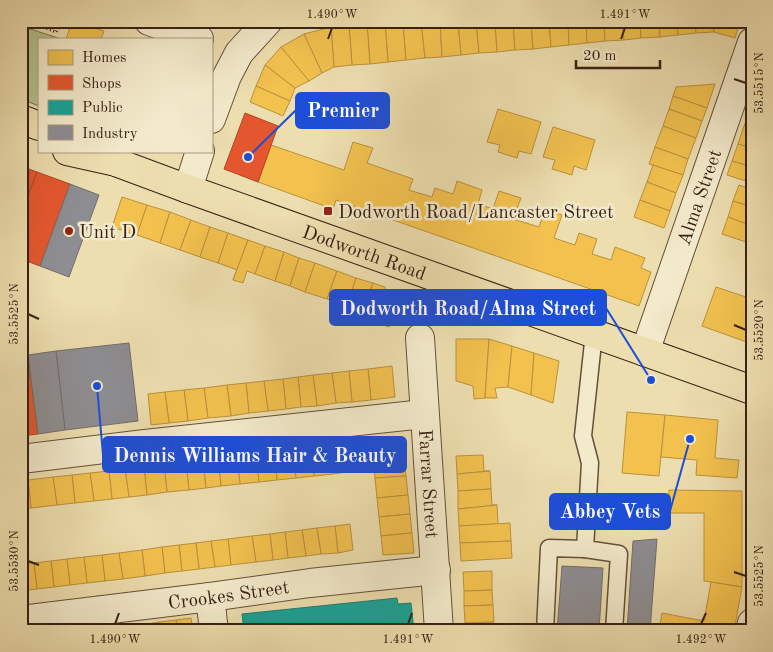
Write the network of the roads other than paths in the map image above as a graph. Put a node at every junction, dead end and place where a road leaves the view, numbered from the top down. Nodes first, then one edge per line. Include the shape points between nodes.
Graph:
1 (149, 21) edge
2 (268, 21) edge
3 (196, 38) edge
4 (752, 42) edge
5 (212, 43) edge
6 (240, 53) junction
7 (212, 116) edge
8 (21, 118) edge
9 (38, 126) edge
10 (21, 135) edge
11 (38, 142) edge
12 (74, 152) edge
13 (200, 152) edge
14 (106, 157) edge
15 (188, 189) junction
16 (594, 333) junction
17 (420, 338) dead end
18 (645, 352) junction
19 (752, 390) edge
20 (424, 414) junction
21 (21, 459) edge
22 (585, 549) junction
23 (436, 570) junction
24 (210, 598) junction
25 (21, 620) edge
26 (752, 623) edge
27 (214, 631) edge
28 (439, 631) edge
29 (545, 631) edge
30 (614, 631) edge
31 (750, 631) edge

1 - 3 street
2 - 6 street
4 - 18 street, Alma Street
5 - 6 street
6 - 7 street via 227,76
8 - 9 highway
10 - 11 highway
12 - 14 highway, Dodworth Road
13 - 15 street
14 - 15 highway, Dodworth Road
15 - 16 highway, Dodworth Road
16 - 18 highway, Dodworth Road
16 - 22 lane via 583,436 590,463
17 - 20 street, Farrar Street
18 - 19 highway, Dodworth Road
20 - 21 street
20 - 23 street, Farrar Street
22 - 29 lane via 549,548
22 - 30 lane via 619,554
23 - 24 street, Crookes Street via 310,583
23 - 28 street, Farrar Street
24 - 25 street, Crookes Street
24 - 27 street
26 - 31 street

